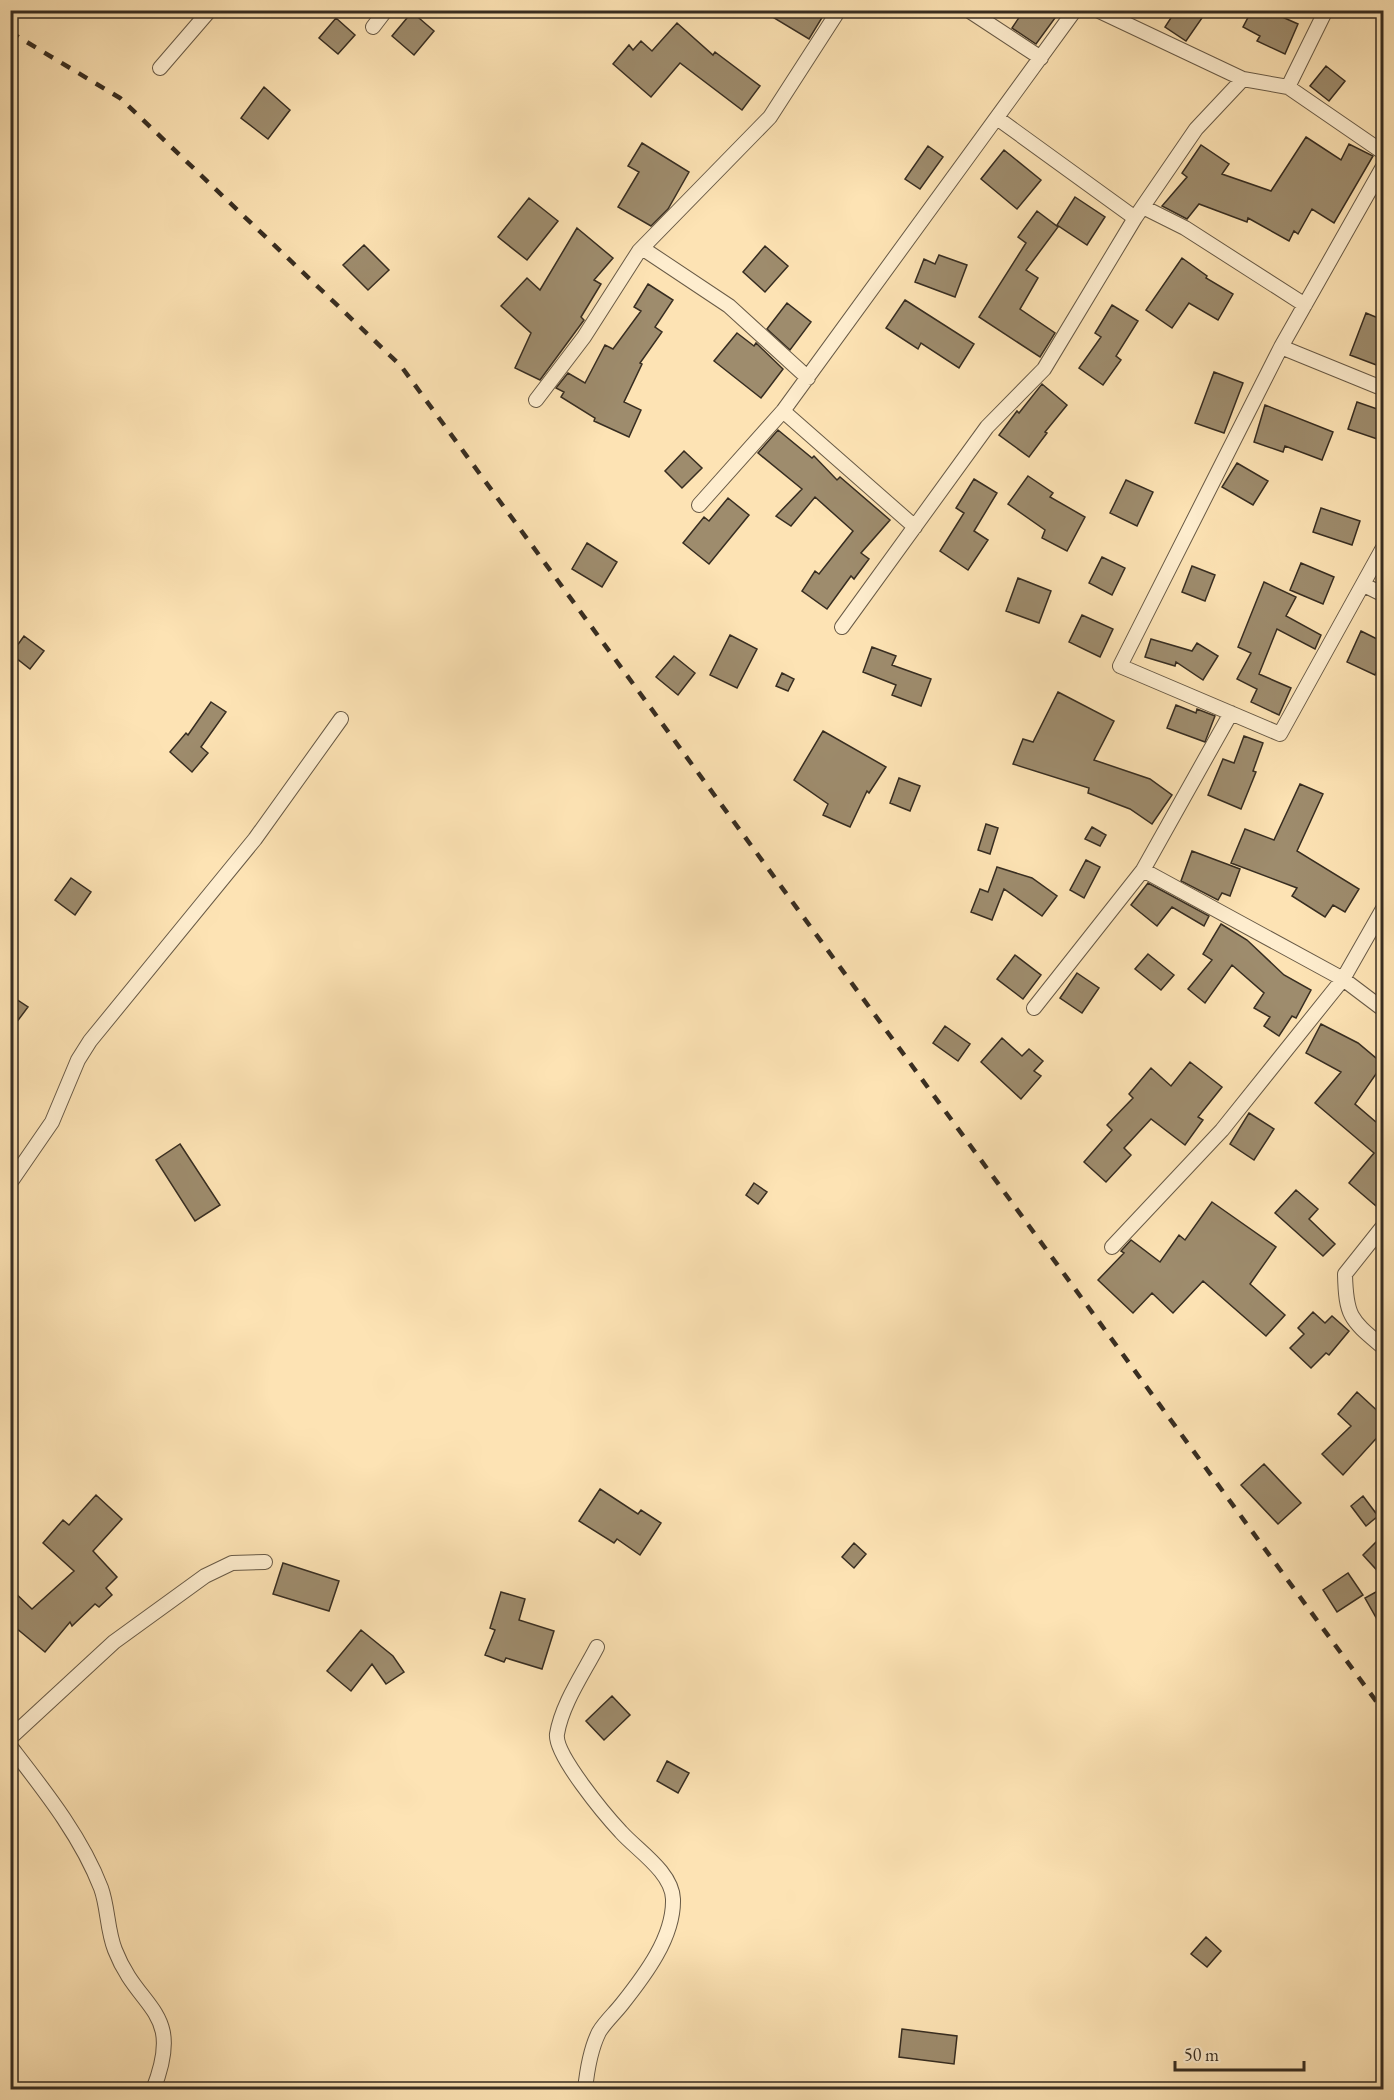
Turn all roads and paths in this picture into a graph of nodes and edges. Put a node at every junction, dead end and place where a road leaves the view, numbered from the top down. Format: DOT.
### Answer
graph roads {
  1 [pos="210,10"];
  2 [pos="386,10"];
  3 [pos="839,10"];
  4 [pos="968,10"];
  5 [pos="1075,10"];
  6 [pos="1097,10"];
  7 [pos="1322,12"];
  8 [pos="373,27"];
  9 [pos="1041,58"];
  10 [pos="160,68"];
  11 [pos="1243,79"];
  12 [pos="1288,87"];
  13 [pos="997,118"];
  14 [pos="1383,153"];
  15 [pos="1383,165"];
  16 [pos="1139,212"];
  17 [pos="642,248"];
  18 [pos="1305,305"];
  19 [pos="1281,347"];
  20 [pos="808,378"];
  21 [pos="1383,389"];
  22 [pos="536,399"];
  23 [pos="783,411"];
  24 [pos="699,505"];
  25 [pos="915,527"];
  26 [pos="1383,546"];
  27 [pos="1364,585"];
  28 [pos="1383,595"];
  29 [pos="842,627"];
  30 [pos="1232,713"];
  31 [pos="341,719"];
  32 [pos="1143,870"];
  33 [pos="1383,907"];
  34 [pos="1343,979"];
  35 [pos="1034,1008"];
  36 [pos="1383,1010"];
  37 [pos="10,1182"];
  38 [pos="1383,1225"];
  39 [pos="1112,1247"];
  40 [pos="1383,1348"];
  41 [pos="265,1562"];
  42 [pos="597,1647"];
  43 [pos="10,1738"];
  44 [pos="10,1746"];
  45 [pos="153,2090"];
  46 [pos="585,2090"];
  1 -- 10 [label="street"];
  2 -- 8 [label="street"];
  3 -- 17 [label="street"];
  4 -- 9 [label="street"];
  5 -- 9 [label="street"];
  6 -- 11 [label="street"];
  7 -- 12 [label="street"];
  9 -- 13 [label="street"];
  11 -- 12 [label="street"];
  11 -- 16 [label="street"];
  12 -- 14 [label="street"];
  13 -- 16 [label="street"];
  13 -- 20 [label="street"];
  15 -- 18 [label="street"];
  16 -- 18 [label="street"];
  16 -- 25 [label="street"];
  17 -- 20 [label="street"];
  17 -- 22 [label="street"];
  18 -- 19 [label="street"];
  19 -- 21 [label="street"];
  19 -- 30 [label="street"];
  20 -- 23 [label="street"];
  23 -- 24 [label="street"];
  23 -- 25 [label="street"];
  25 -- 29 [label="street"];
  26 -- 27 [label="street"];
  27 -- 28 [label="street"];
  27 -- 30 [label="street"];
  30 -- 32 [label="street"];
  31 -- 37 [label="street"];
  32 -- 34 [label="street"];
  32 -- 35 [label="street"];
  33 -- 34 [label="street"];
  34 -- 36 [label="street"];
  34 -- 39 [label="street"];
  38 -- 40 [label="street"];
  41 -- 43 [label="street"];
  42 -- 46 [label="street"];
  44 -- 45 [label="street"];
}
